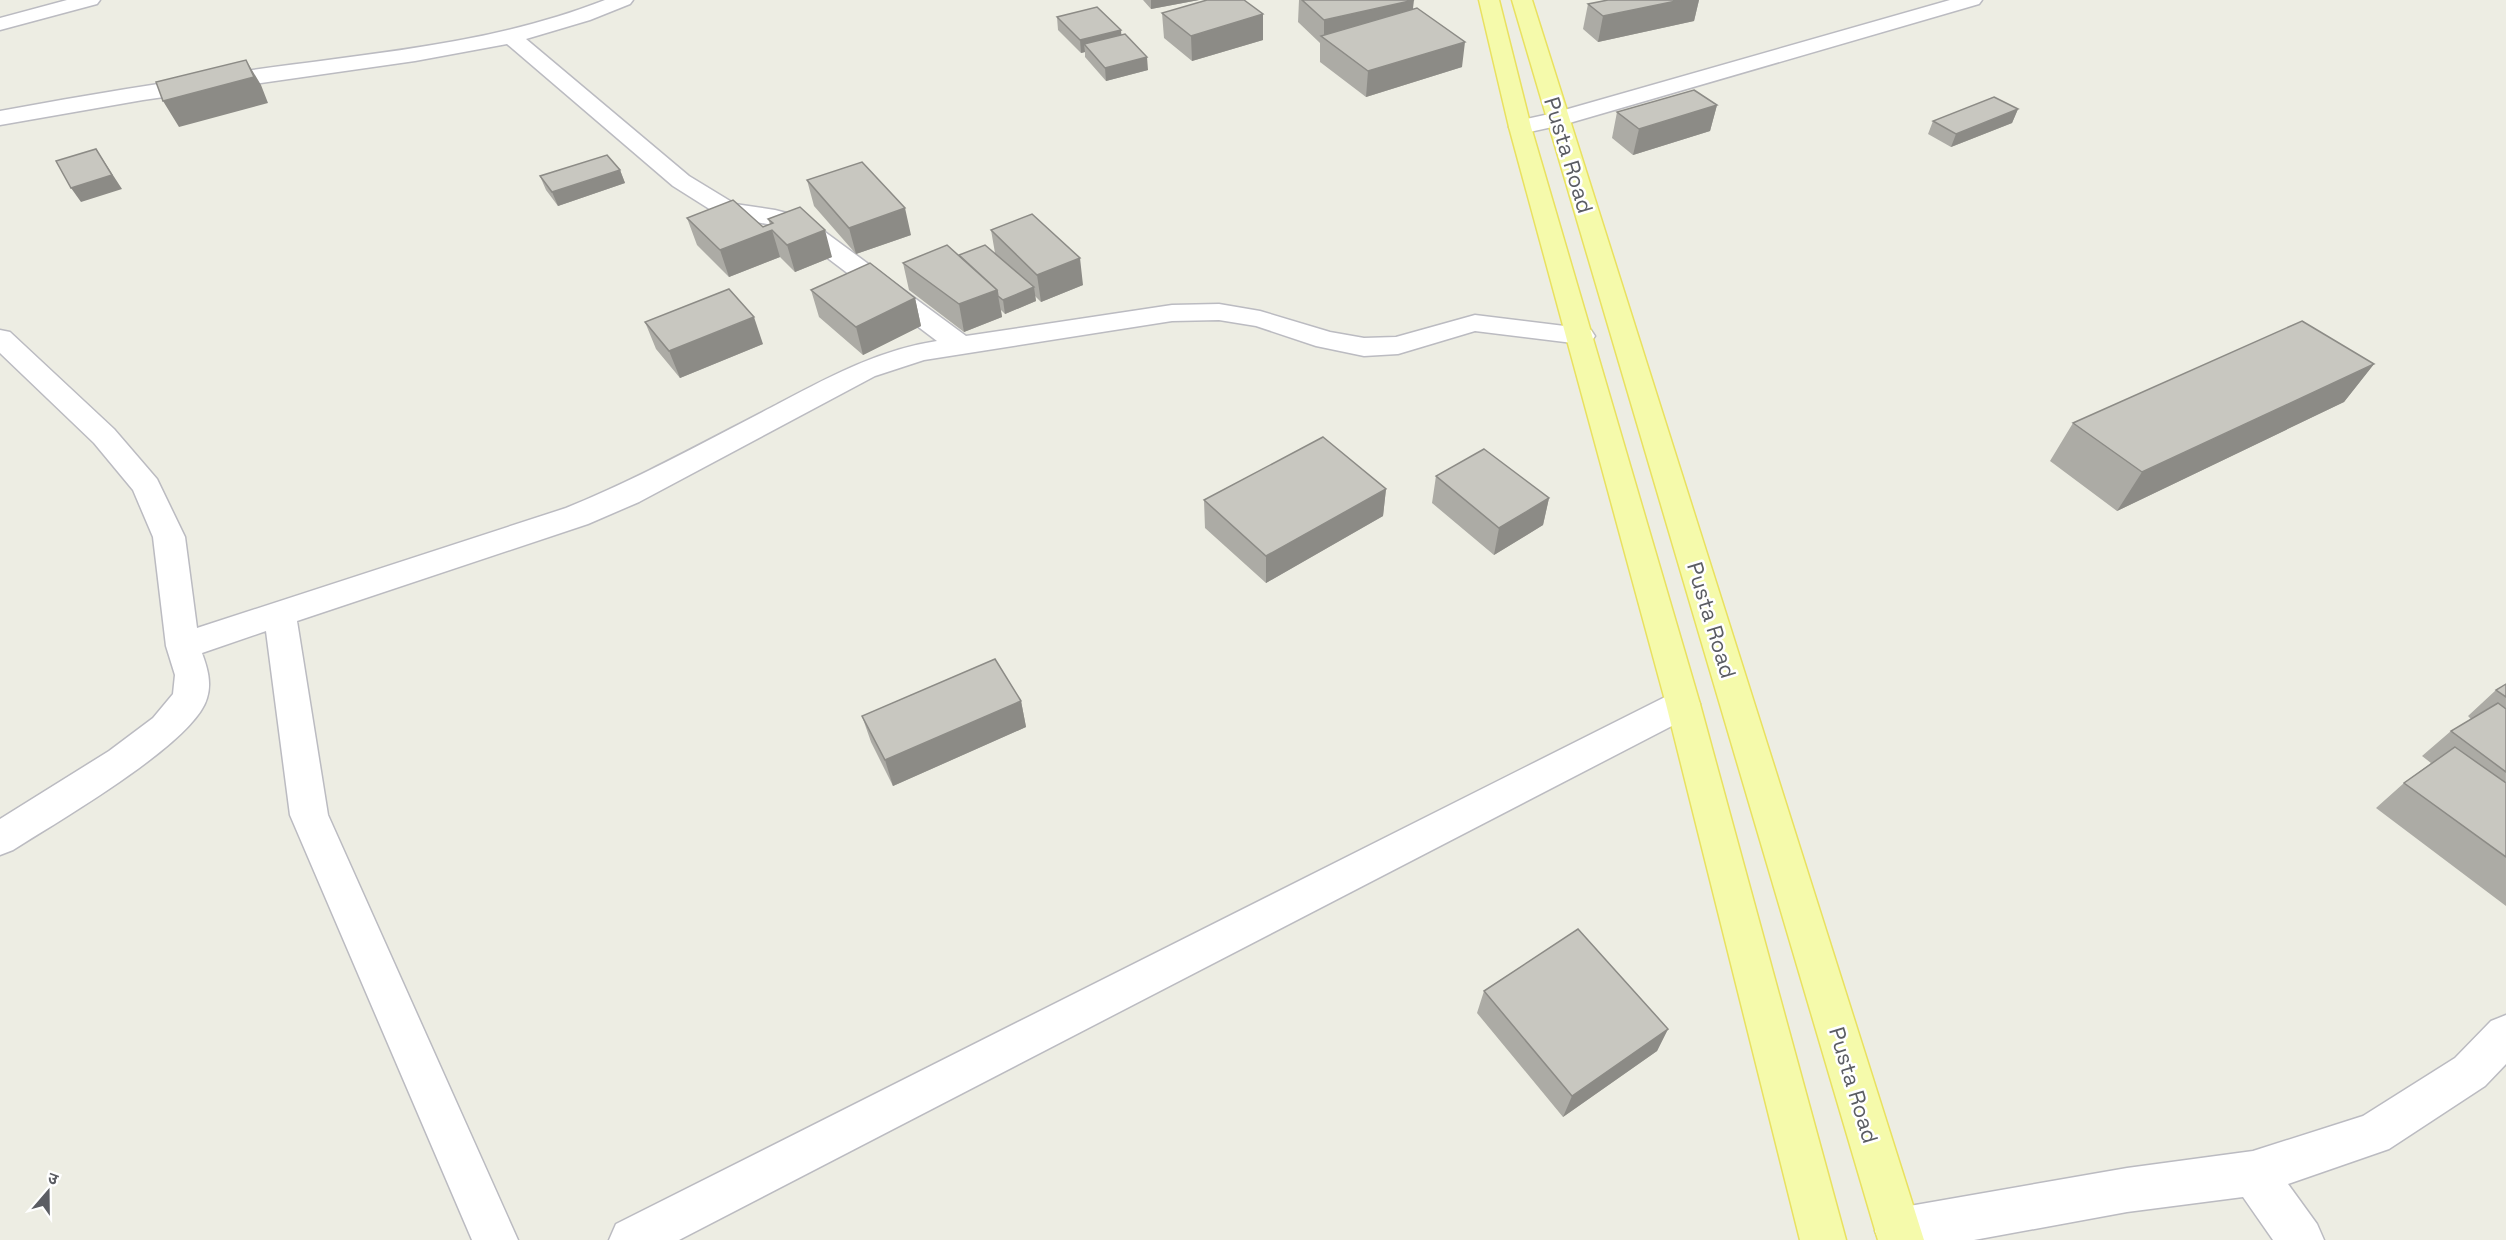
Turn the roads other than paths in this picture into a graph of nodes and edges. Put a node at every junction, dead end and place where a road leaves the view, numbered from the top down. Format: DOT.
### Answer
graph roads {
  1 [pos="90,0"];
  2 [pos="623,0"];
  3 [pos="1489,0"];
  4 [pos="1522,0"];
  5 [pos="1972,0"];
  6 [pos="0,24"];
  7 [pos="512,38"];
  8 [pos="0,118"];
  9 [pos="1558,119"];
  10 [pos="1520,128"];
  11 [pos="1581,336"];
  12 [pos="0,338"];
  13 [pos="960,345"];
  14 [pos="280,614"];
  15 [pos="183,646"];
  16 [pos="1683,704"];
  17 [pos="0,841"];
  18 [pos="2506,1035"];
  19 [pos="2253,1173"];
  20 [pos="1900,1235"];
  21 [pos="495,1240"];
  22 [pos="632,1240"];
  23 [pos="1823,1240"];
  24 [pos="2301,1240"];
  1 -- 6 [label="street"];
  2 -- 7 [label="street"];
  3 -- 10 [label="main road, Pusta Road"];
  4 -- 9 [label="main road, Pusta Road"];
  5 -- 9 [label="street"];
  7 -- 8 [label="street"];
  7 -- 13 [label="street"];
  9 -- 10 [label="street"];
  9 -- 20 [label="main road, Pusta Road"];
  10 -- 11 [label="main road, Pusta Road"];
  11 -- 13 [label="street"];
  11 -- 16 [label="main road, Pusta Road"];
  12 -- 15 [label="street"];
  13 -- 14 [label="street"];
  14 -- 15 [label="street"];
  14 -- 21 [label="street"];
  15 -- 17 [label="street"];
  16 -- 22 [label="street"];
  16 -- 23 [label="main road, Pusta Road"];
  18 -- 19 [label="street"];
  19 -- 20 [label="street"];
  19 -- 24 [label="street"];
}
